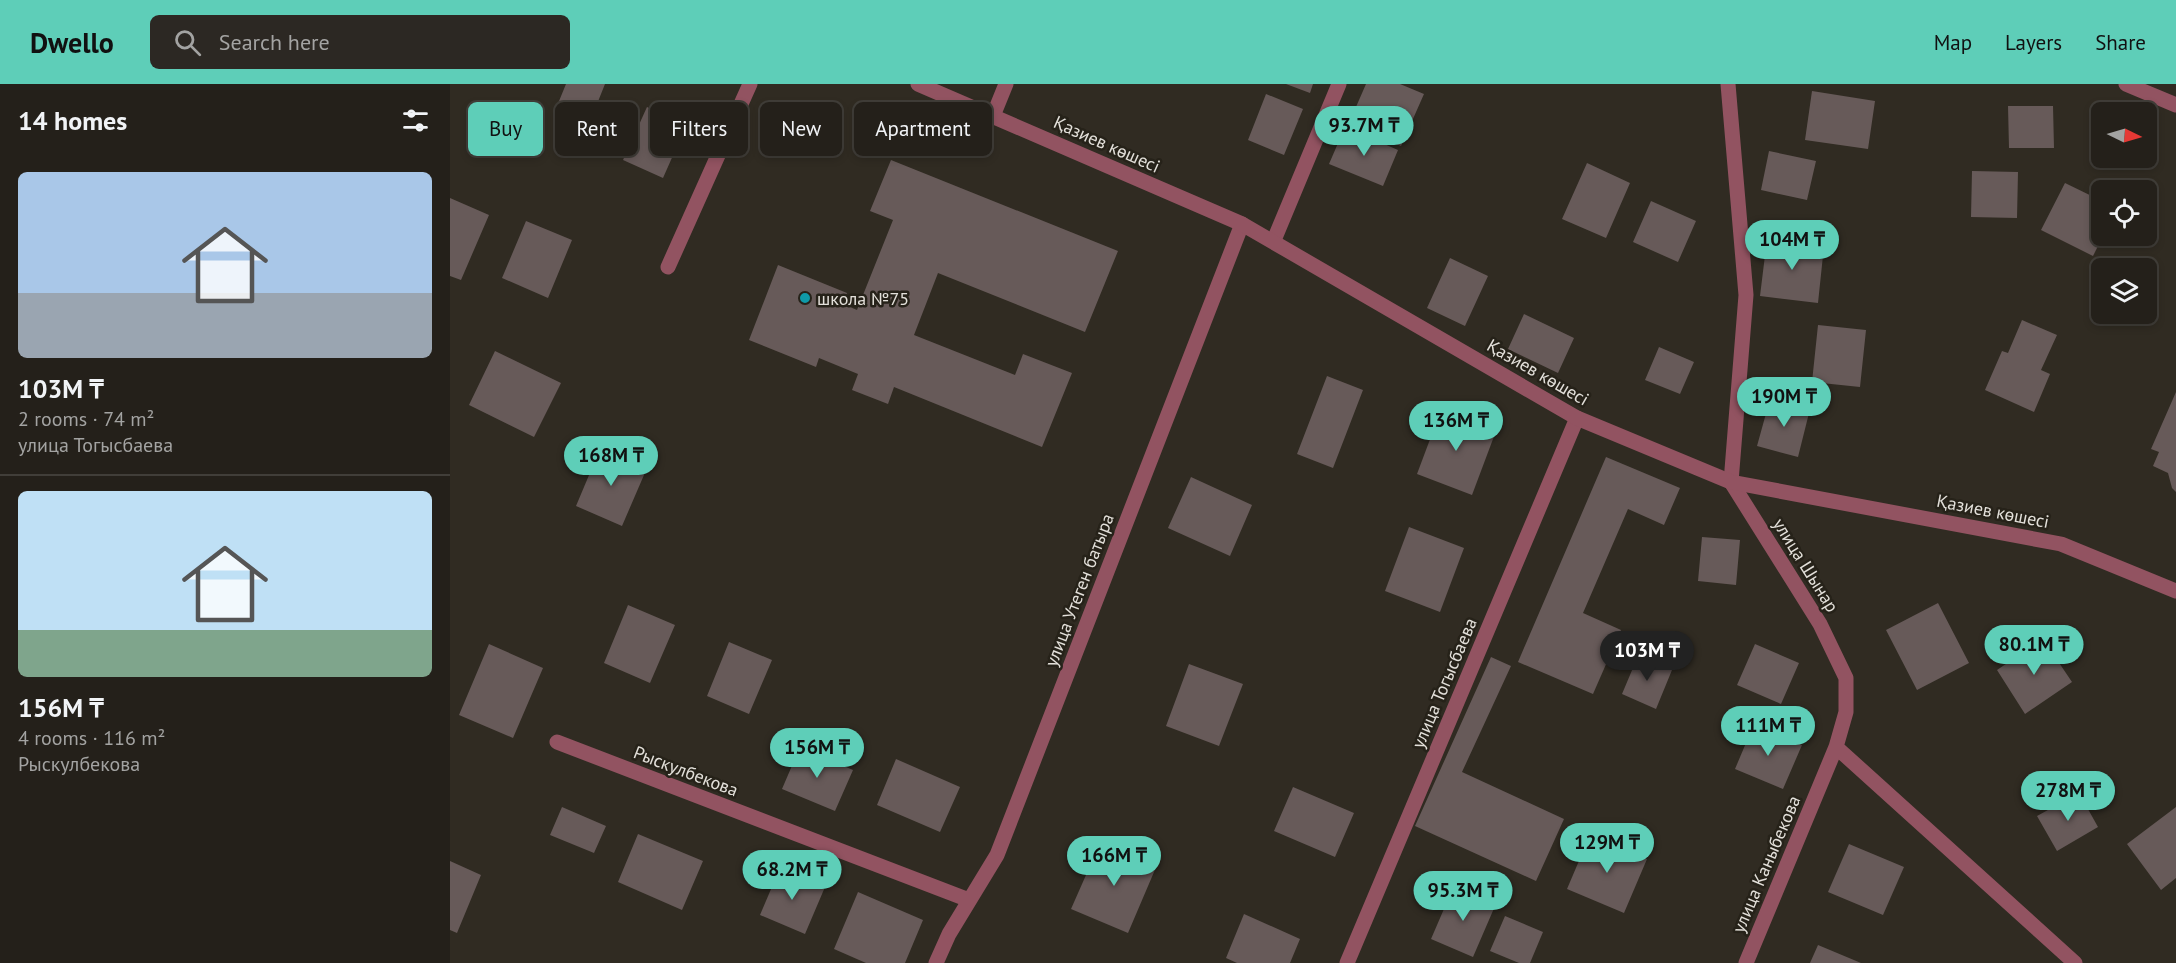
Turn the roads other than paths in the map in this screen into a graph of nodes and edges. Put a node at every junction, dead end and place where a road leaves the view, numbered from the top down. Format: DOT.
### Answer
graph roads {
  1 [pos="750,84"];
  2 [pos="918,84"];
  3 [pos="1006,84"];
  4 [pos="1339,84"];
  5 [pos="1728,84"];
  6 [pos="2126,84"];
  7 [pos="2176,105"];
  8 [pos="993,116"];
  9 [pos="1242,224"];
  10 [pos="1274,240"];
  11 [pos="668,267"];
  12 [pos="1577,418"];
  13 [pos="1731,482"];
  14 [pos="2176,591"];
  15 [pos="557,742"];
  16 [pos="1836,747"];
  17 [pos="969,900"];
  18 [pos="936,963"];
  19 [pos="1347,963"];
  20 [pos="1746,963"];
  21 [pos="2075,963"];
  1 -- 11 [label="street"];
  2 -- 8 [label="street, Қазиев көшесі"];
  3 -- 8 [label="street"];
  4 -- 10 [label="street"];
  5 -- 13 [label="street"];
  6 -- 7 [label="street"];
  8 -- 9 [label="street, Қазиев көшесі"];
  9 -- 10 [label="street, Қазиев көшесі"];
  9 -- 17 [label="street, улица Утеген батыра"];
  10 -- 12 [label="street, Қазиев көшесі"];
  12 -- 13 [label="street, Қазиев көшесі"];
  12 -- 19 [label="street, улица Тогысбаева"];
  13 -- 14 [label="street, Қазиев көшесі"];
  13 -- 16 [label="street, улица Шынар"];
  15 -- 17 [label="street, Рыскулбекова"];
  16 -- 20 [label="street, улица Каныбекова"];
  16 -- 21 [label="street"];
  17 -- 18 [label="street, улица Утеген батыра"];
}
